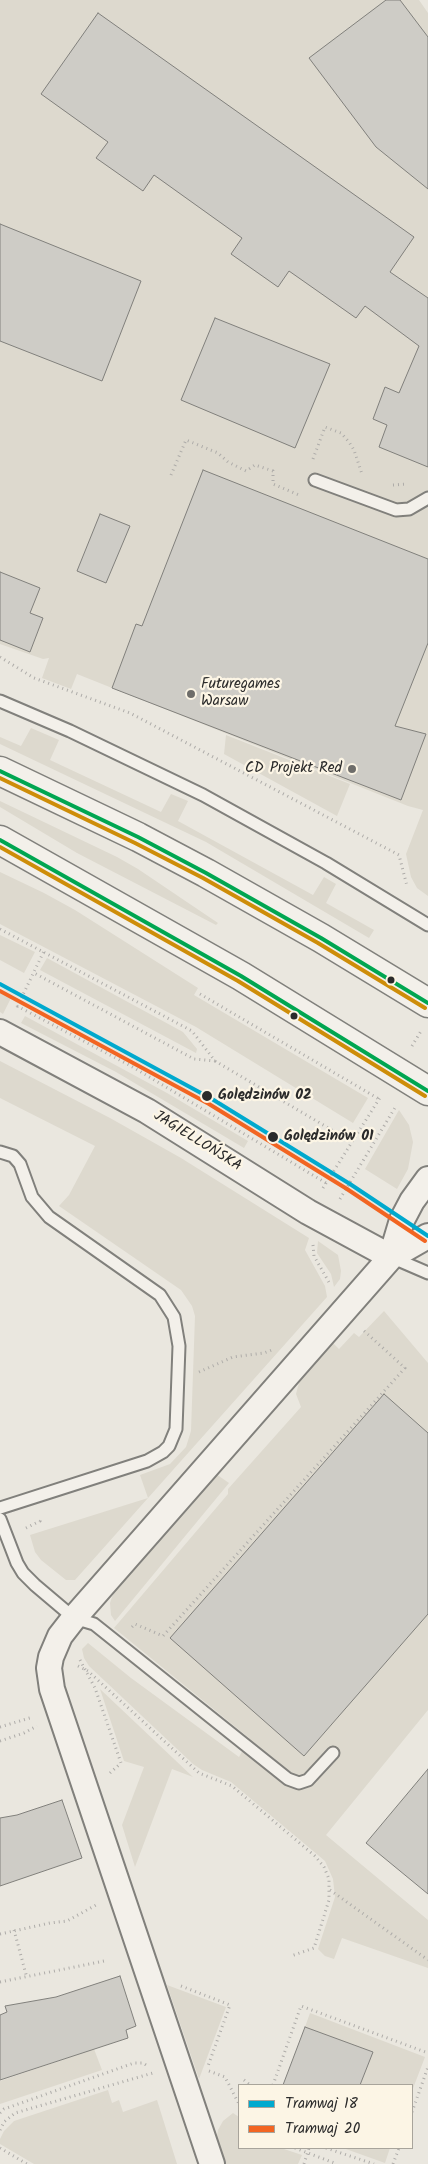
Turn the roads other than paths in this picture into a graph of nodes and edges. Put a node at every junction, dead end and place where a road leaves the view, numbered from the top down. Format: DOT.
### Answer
graph roads {
  1 [pos="315,480"];
  2 [pos="428,498"];
  3 [pos="0,701"];
  4 [pos="0,771"];
  5 [pos="0,840"];
  6 [pos="428,925"];
  7 [pos="425,1016"];
  8 [pos="2,1033"];
  9 [pos="412,1081"];
  10 [pos="0,1152"];
  11 [pos="428,1179"];
  12 [pos="428,1236"];
  13 [pos="391,1257"];
  14 [pos="428,1272"];
  15 [pos="0,1508"];
  16 [pos="0,1519"];
  17 [pos="84,1621"];
  18 [pos="333,1752"];
  19 [pos="212,2164"];
  1 -- 2 [label="lane"];
  3 -- 6 [label="lane"];
  4 -- 7 [label="main road"];
  5 -- 9 [label="main road"];
  8 -- 13 [label="street, JAGIELLOŃSKA"];
  10 -- 15 [label="lane"];
  11 -- 13 [label="street"];
  12 -- 13 [label="street"];
  13 -- 14 [label="lane"];
  13 -- 17 [label="street"];
  16 -- 17 [label="lane"];
  17 -- 18 [label="lane"];
  17 -- 19 [label="street"];
}
